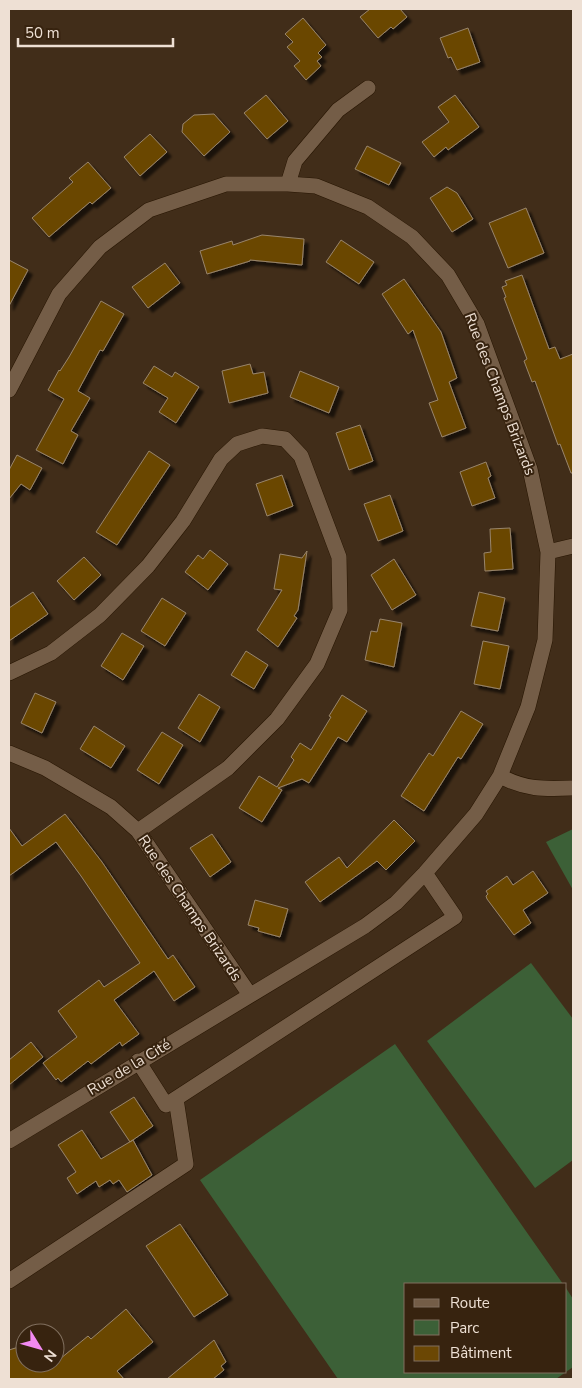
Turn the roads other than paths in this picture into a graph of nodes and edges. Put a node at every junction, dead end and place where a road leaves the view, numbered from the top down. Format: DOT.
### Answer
graph roads {
  1 [pos="368,88"];
  2 [pos="288,184"];
  3 [pos="9,390"];
  4 [pos="573,546"];
  5 [pos="548,552"];
  6 [pos="9,673"];
  7 [pos="9,754"];
  8 [pos="500,776"];
  9 [pos="573,788"];
  10 [pos="138,831"];
  11 [pos="425,873"];
  12 [pos="250,995"];
  13 [pos="138,1062"];
  14 [pos="176,1099"];
  15 [pos="9,1140"];
  16 [pos="9,1281"];
  1 -- 2 [label="street"];
  2 -- 3 [label="street, Rue des Champs Brizards"];
  2 -- 5 [label="street, Rue des Champs Brizards"];
  4 -- 5 [label="street"];
  5 -- 8 [label="street, Rue des Champs Brizards"];
  6 -- 10 [label="street"];
  7 -- 10 [label="street, Rue des Champs Brizards"];
  8 -- 9 [label="street"];
  8 -- 11 [label="street, Rue des Champs Brizards"];
  10 -- 12 [label="street, Rue des Champs Brizards"];
  11 -- 12 [label="street, Rue des Champs Brizards"];
  11 -- 14 [label="street"];
  12 -- 13 [label="street, Rue de la Cité"];
  13 -- 14 [label="street"];
  13 -- 15 [label="street, Rue de la Cité"];
  14 -- 16 [label="street"];
}
